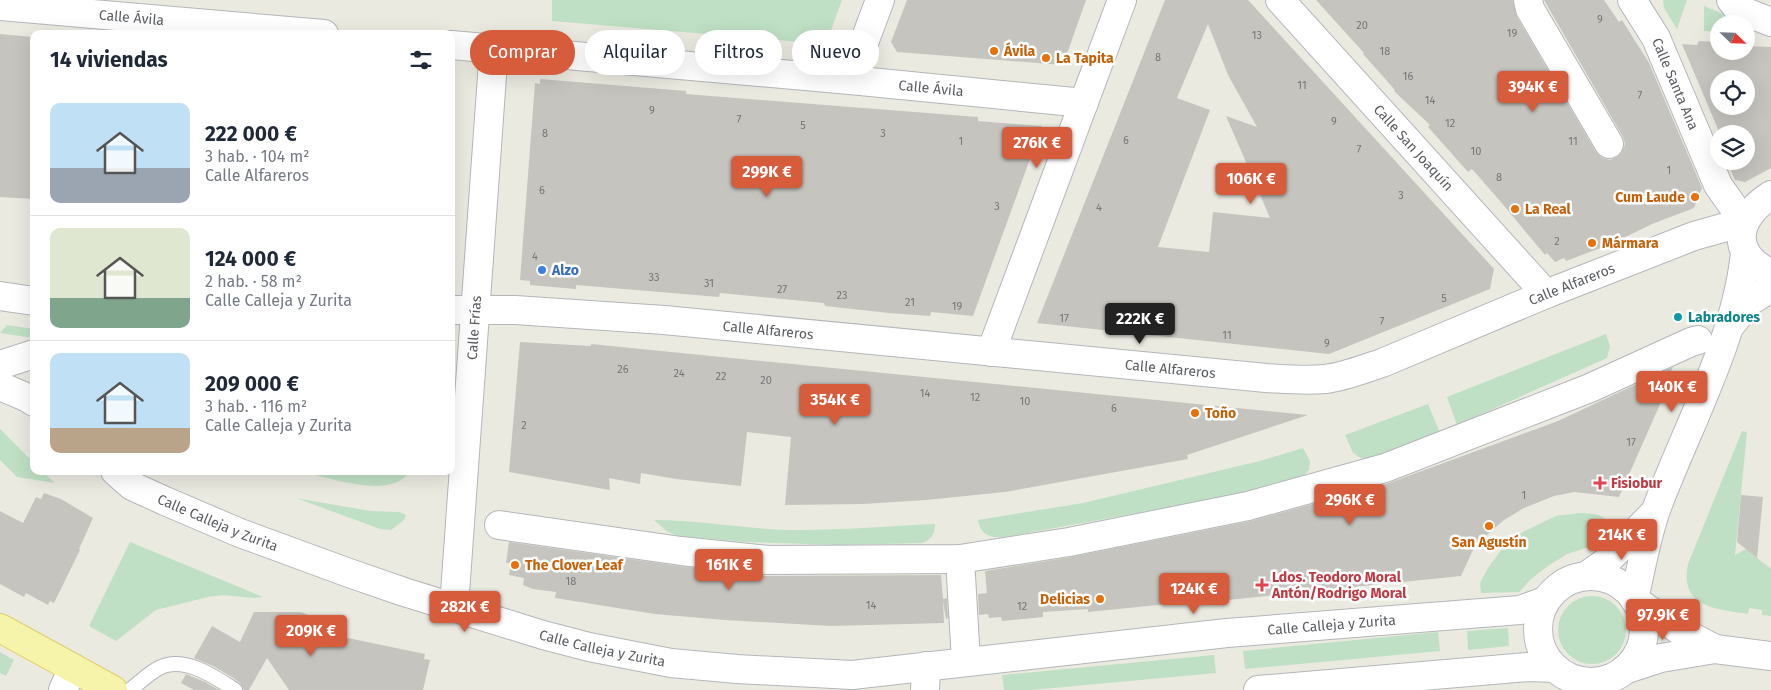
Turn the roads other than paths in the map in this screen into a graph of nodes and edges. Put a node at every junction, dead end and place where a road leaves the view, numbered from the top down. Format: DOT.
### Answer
graph roads {
  1 [pos="880,0"];
  2 [pos="1122,0"];
  3 [pos="1280,0"];
  4 [pos="1528,0"];
  5 [pos="1632,0"];
  6 [pos="1730,0"];
  7 [pos="0,6"];
  8 [pos="1771,22"];
  9 [pos="278,30"];
  10 [pos="455,45"];
  11 [pos="470,46"];
  12 [pos="575,55"];
  13 [pos="491,75"];
  14 [pos="850,80"];
  15 [pos="1084,103"];
  16 [pos="1609,144"];
  17 [pos="1771,195"];
  18 [pos="1744,222"];
  19 [pos="1745,252"];
  20 [pos="1771,273"];
  21 [pos="1771,288"];
  22 [pos="1546,294"];
  23 [pos="0,296"];
  24 [pos="30,300"];
  25 [pos="463,310"];
  26 [pos="1728,329"];
  27 [pos="1698,340"];
  28 [pos="992,352"];
  29 [pos="30,355"];
  30 [pos="0,365"];
  31 [pos="0,386"];
  32 [pos="30,399"];
  33 [pos="120,475"];
  34 [pos="1655,512"];
  35 [pos="499,525"];
  36 [pos="961,565"];
  37 [pos="1586,576"];
  38 [pos="1635,600"];
  39 [pos="1546,601"];
  40 [pos="454,608"];
  41 [pos="0,628"];
  42 [pos="1715,649"];
  43 [pos="1771,656"];
  44 [pos="966,661"];
  45 [pos="1475,672"];
  46 [pos="852,675"];
  47 [pos="1558,677"];
  48 [pos="926,678"];
  49 [pos="1617,678"];
  50 [pos="68,679"];
  51 [pos="1288,689"];
  52 [pos="113,690"];
  53 [pos="130,690"];
  54 [pos="236,690"];
  55 [pos="879,690"];
  56 [pos="1258,690"];
  57 [pos="1501,690"];
  1 -- 14 [label="street"];
  2 -- 15 [label="street"];
  3 -- 22 [label="street, Calle San Joaquín"];
  4 -- 16 [label="street"];
  5 -- 18 [label="street, Calle Santa Ana"];
  6 -- 8 [label="street"];
  7 -- 9 [label="street, Calle Ávila"];
  10 -- 11 [label="street, Calle Ávila"];
  12 -- 14 [label="street, Calle Ávila"];
  13 -- 25 [label="street, Calle Frías"];
  14 -- 15 [label="street, Calle Ávila"];
  15 -- 28 [label="street"];
  17 -- 18 [label="street"];
  18 -- 19 [label="street"];
  18 -- 22 [label="street, Calle Alfareros"];
  19 -- 20 [label="street"];
  19 -- 26 [label="street"];
  21 -- 26 [label="street"];
  22 -- 28 [label="street, Calle Alfareros"];
  23 -- 24 [label="street"];
  25 -- 28 [label="street, Calle Alfareros"];
  25 -- 40 [label="street, Calle Frías"];
  26 -- 34 [label="street"];
  27 -- 36 [label="street"];
  29 -- 30 [label="street"];
  31 -- 32 [label="street"];
  33 -- 40 [label="street, Calle Calleja y Zurita"];
  34 -- 37 [label="street"];
  34 -- 38 [label="street"];
  35 -- 36 [label="street"];
  36 -- 44 [label="street"];
  37 -- 38 [label="street"];
  37 -- 39 [label="street"];
  38 -- 42 [label="street"];
  38 -- 49 [label="street"];
  39 -- 44 [label="street, Calle Calleja y Zurita"];
  39 -- 47 [label="street"];
  40 -- 46 [label="street, Calle Calleja y Zurita"];
  41 -- 50 [label="main road"];
  42 -- 43 [label="street"];
  42 -- 49 [label="street"];
  44 -- 48 [label="street, Calle Calleja y Zurita"];
  45 -- 47 [label="street"];
  45 -- 51 [label="street"];
  45 -- 57 [label="street"];
  46 -- 48 [label="street, Calle Calleja y Zurita"];
  46 -- 55 [label="street, Calle Calleja y Zurita"];
  47 -- 49 [label="street"];
  50 -- 52 [label="main road"];
  51 -- 56 [label="street"];
  53 -- 54 [label="lane"];
}
